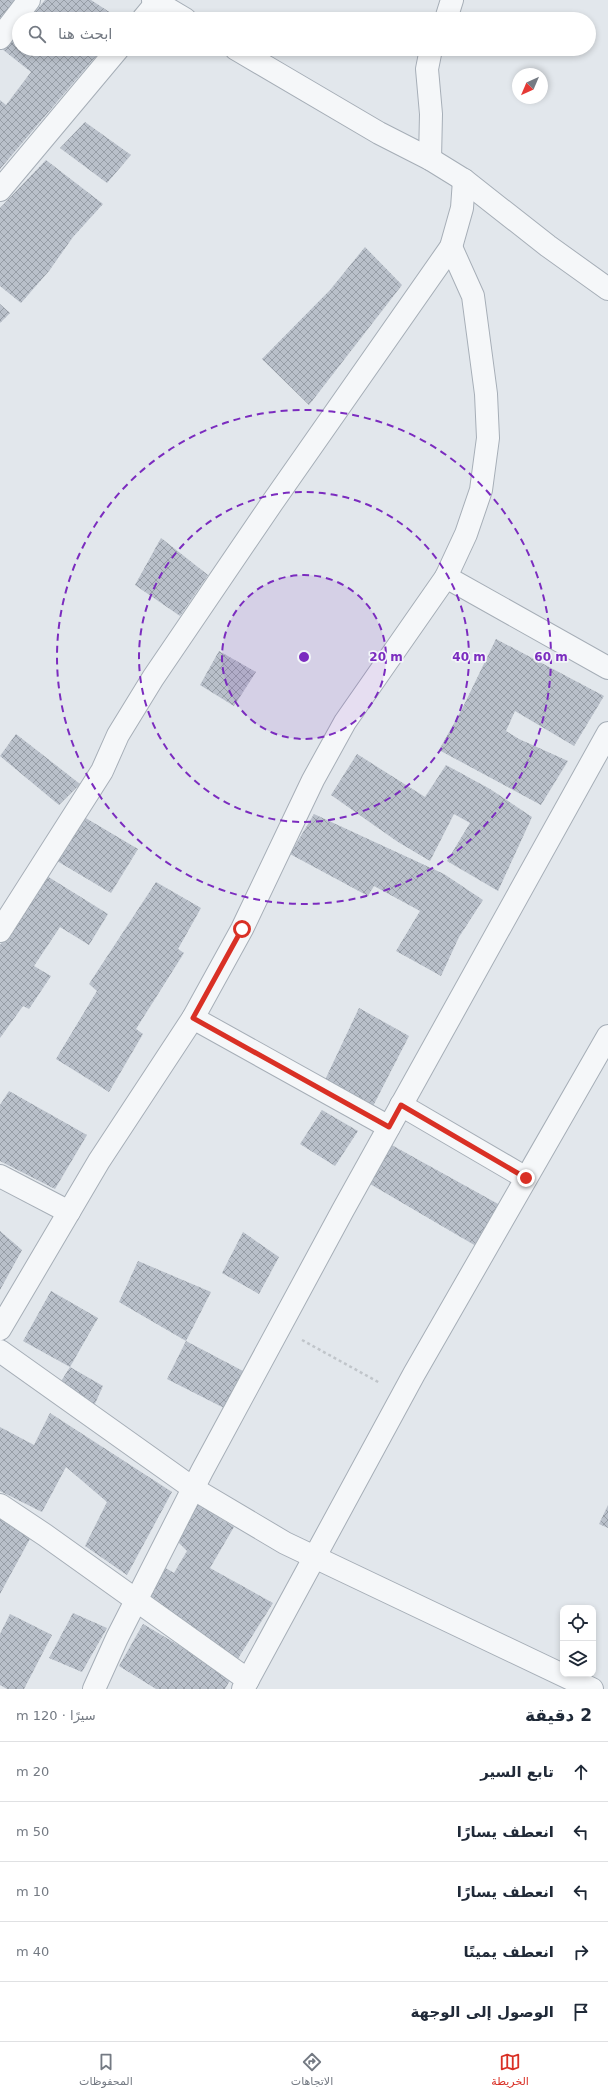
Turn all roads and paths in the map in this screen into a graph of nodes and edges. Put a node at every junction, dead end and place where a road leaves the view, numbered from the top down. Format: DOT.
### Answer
graph roads {
  1 [pos="29,0"];
  2 [pos="452,0"];
  3 [pos="155,1"];
  4 [pos="20,12"];
  5 [pos="148,12"];
  6 [pos="173,12"];
  7 [pos="448,12"];
  8 [pos="12,22"];
  9 [pos="0,38"];
  10 [pos="112,56"];
  11 [pos="248,56"];
  12 [pos="430,56"];
  13 [pos="430,159"];
  14 [pos="464,180"];
  15 [pos="0,190"];
  16 [pos="451,247"];
  17 [pos="608,289"];
  18 [pos="446,577"];
  19 [pos="608,668"];
  20 [pos="608,733"];
  21 [pos="0,930"];
  22 [pos="193,1018"];
  23 [pos="608,1036"];
  24 [pos="401,1105"];
  25 [pos="389,1127"];
  26 [pos="0,1176"];
  27 [pos="526,1178"];
  28 [pos="69,1212"];
  29 [pos="281,1328"];
  30 [pos="0,1329"];
  31 [pos="0,1351"];
  32 [pos="402,1396"];
  33 [pos="194,1489"];
  34 [pos="0,1505"];
  35 [pos="315,1558"];
  36 [pos="136,1602"];
  37 [pos="246,1684"];
  38 [pos="94,1689"];
  39 [pos="592,1689"];
  1 -- 4 [label="street"];
  2 -- 7 [label="street"];
  3 -- 5 [label="street"];
  3 -- 6 [label="street"];
  8 -- 9 [label="street"];
  10 -- 15 [label="street"];
  11 -- 13 [label="street"];
  12 -- 13 [label="street"];
  13 -- 14 [label="street"];
  14 -- 16 [label="street"];
  14 -- 17 [label="street"];
  16 -- 18 [label="street"];
  16 -- 21 [label="street"];
  18 -- 19 [label="street"];
  18 -- 22 [label="street"];
  20 -- 24 [label="street"];
  22 -- 25 [label="street"];
  22 -- 28 [label="street"];
  23 -- 27 [label="street"];
  24 -- 25 [label="street"];
  24 -- 27 [label="street"];
  25 -- 29 [label="street"];
  26 -- 28 [label="street"];
  27 -- 32 [label="street"];
  28 -- 30 [label="street"];
  29 -- 32 [label="path"];
  29 -- 33 [label="street"];
  31 -- 33 [label="street"];
  32 -- 35 [label="street"];
  33 -- 35 [label="street"];
  33 -- 36 [label="street"];
  34 -- 36 [label="street"];
  35 -- 37 [label="street"];
  35 -- 39 [label="street"];
  36 -- 37 [label="street"];
  36 -- 38 [label="street"];
}
